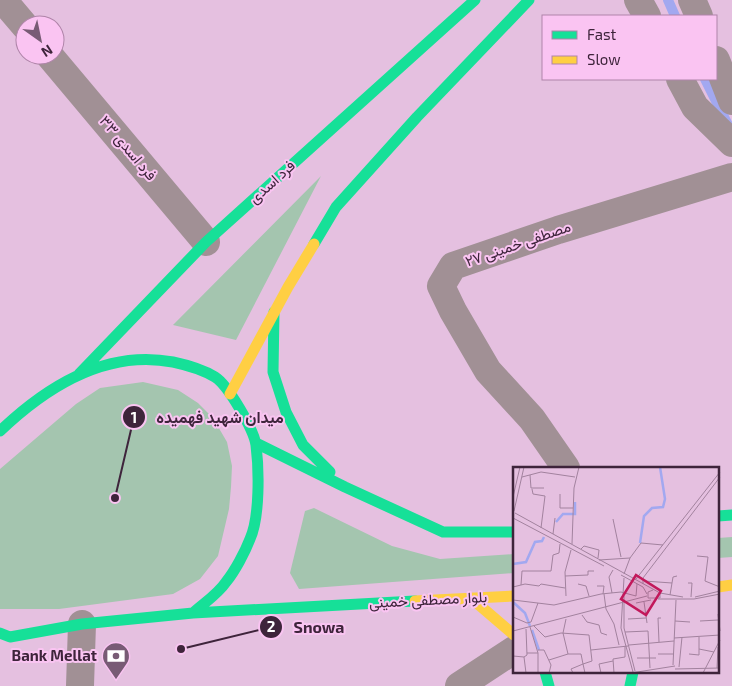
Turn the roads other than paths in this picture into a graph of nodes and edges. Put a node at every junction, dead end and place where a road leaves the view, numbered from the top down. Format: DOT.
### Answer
graph roads {
  1 [pos="3,0"];
  2 [pos="475,0"];
  3 [pos="529,0"];
  4 [pos="638,0"];
  5 [pos="692,0"];
  6 [pos="16,15"];
  7 [pos="646,15"];
  8 [pos="699,15"];
  9 [pos="717,63"];
  10 [pos="57,65"];
  11 [pos="681,80"];
  12 [pos="732,101"];
  13 [pos="732,143"];
  14 [pos="732,176"];
  15 [pos="206,242"];
  16 [pos="274,312"];
  17 [pos="79,374"];
  18 [pos="230,394"];
  19 [pos="0,431"];
  20 [pos="256,443"];
  21 [pos="565,467"];
  22 [pos="345,487"];
  23 [pos="513,532"];
  24 [pos="513,596"];
  25 [pos="472,598"];
  26 [pos="193,613"];
  27 [pos="82,624"];
  28 [pos="513,634"];
  29 [pos="3,636"];
  30 [pos="513,651"];
  31 [pos="80,686"];
  32 [pos="459,686"];
  1 -- 6 [label="street"];
  2 -- 15 [label="main road, فرد اسدی"];
  3 -- 16 [label="main road"];
  4 -- 7 [label="street"];
  5 -- 8 [label="street"];
  9 -- 12 [label="street"];
  10 -- 15 [label="street, فرد اسدی ۳۳"];
  11 -- 13 [label="street"];
  14 -- 21 [label="street, مصطفی خمینی ۲۷"];
  15 -- 17 [label="main road, فرد اسدی"];
  16 -- 18 [label="main road"];
  16 -- 22 [label="main road"];
  17 -- 18 [label="main road"];
  17 -- 19 [label="main road"];
  18 -- 20 [label="main road"];
  20 -- 22 [label="main road"];
  20 -- 26 [label="main road"];
  22 -- 23 [label="main road"];
  24 -- 25 [label="main road, بلوار مصطفی خمینی"];
  25 -- 26 [label="main road, بلوار مصطفی خمینی"];
  25 -- 28 [label="main road"];
  26 -- 27 [label="main road, بلوار مصطفی خمینی"];
  27 -- 29 [label="main road, بلوار مصطفی خمینی"];
  27 -- 31 [label="street"];
  30 -- 32 [label="street"];
}
